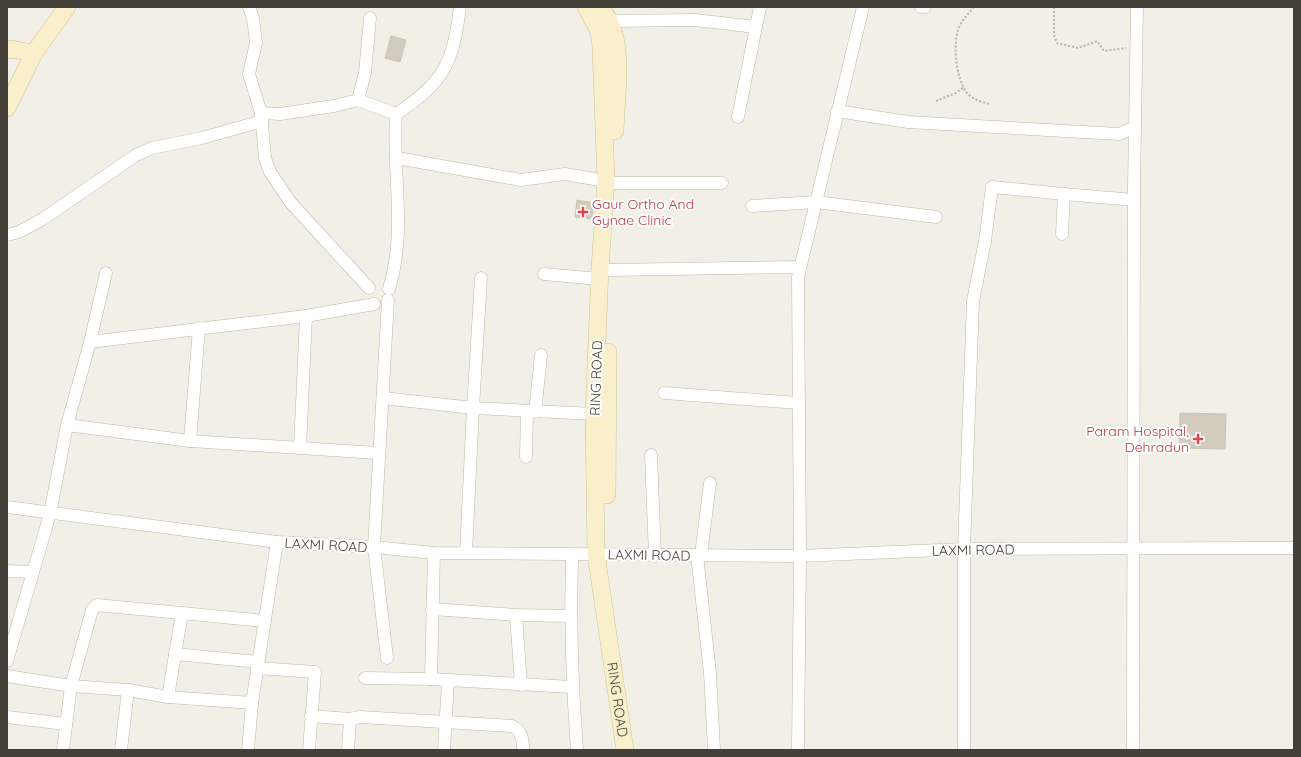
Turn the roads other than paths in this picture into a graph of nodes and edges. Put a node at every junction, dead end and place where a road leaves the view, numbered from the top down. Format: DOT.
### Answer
graph roads {
  1 [pos="67,7"];
  2 [pos="249,7"];
  3 [pos="460,7"];
  4 [pos="586,7"];
  5 [pos="760,7"];
  6 [pos="863,7"];
  7 [pos="921,7"];
  8 [pos="925,7"];
  9 [pos="1137,7"];
  10 [pos="606,14"];
  11 [pos="370,18"];
  12 [pos="756,27"];
  13 [pos="7,50"];
  14 [pos="34,53"];
  15 [pos="358,100"];
  16 [pos="7,108"];
  17 [pos="837,111"];
  18 [pos="396,114"];
  19 [pos="262,117"];
  20 [pos="738,117"];
  21 [pos="1135,127"];
  22 [pos="396,158"];
  23 [pos="610,182"];
  24 [pos="722,183"];
  25 [pos="1064,194"];
  26 [pos="1134,200"];
  27 [pos="816,202"];
  28 [pos="752,206"];
  29 [pos="936,217"];
  30 [pos="1062,234"];
  31 [pos="7,235"];
  32 [pos="800,267"];
  33 [pos="106,273"];
  34 [pos="544,274"];
  35 [pos="605,274"];
  36 [pos="481,278"];
  37 [pos="369,288"];
  38 [pos="388,294"];
  39 [pos="374,304"];
  40 [pos="306,316"];
  41 [pos="199,328"];
  42 [pos="90,342"];
  43 [pos="541,355"];
  44 [pos="664,393"];
  45 [pos="383,398"];
  46 [pos="798,403"];
  47 [pos="473,408"];
  48 [pos="531,412"];
  49 [pos="594,414"];
  50 [pos="67,424"];
  51 [pos="190,441"];
  52 [pos="300,448"];
  53 [pos="378,453"];
  54 [pos="651,455"];
  55 [pos="526,457"];
  56 [pos="710,483"];
  57 [pos="7,507"];
  58 [pos="50,514"];
  59 [pos="277,542"];
  60 [pos="374,547"];
  61 [pos="1132,547"];
  62 [pos="1294,548"];
  63 [pos="964,549"];
  64 [pos="434,553"];
  65 [pos="466,553"];
  66 [pos="601,554"];
  67 [pos="572,555"];
  68 [pos="699,555"];
  69 [pos="655,556"];
  70 [pos="800,556"];
  71 [pos="7,571"];
  72 [pos="33,572"];
  73 [pos="432,609"];
  74 [pos="182,613"];
  75 [pos="516,615"];
  76 [pos="570,616"];
  77 [pos="265,621"];
  78 [pos="175,654"];
  79 [pos="387,658"];
  80 [pos="7,661"];
  81 [pos="258,665"];
  82 [pos="7,676"];
  83 [pos="365,678"];
  84 [pos="431,679"];
  85 [pos="448,680"];
  86 [pos="521,685"];
  87 [pos="71,686"];
  88 [pos="572,687"];
  89 [pos="128,690"];
  90 [pos="168,697"];
  91 [pos="252,703"];
  92 [pos="311,716"];
  93 [pos="7,717"];
  94 [pos="350,719"];
  95 [pos="445,721"];
  96 [pos="66,724"];
  97 [pos="63,750"];
  98 [pos="121,750"];
  99 [pos="248,750"];
  100 [pos="309,750"];
  101 [pos="348,750"];
  102 [pos="444,750"];
  103 [pos="523,750"];
  104 [pos="577,750"];
  105 [pos="625,750"];
  106 [pos="636,750"];
  107 [pos="714,750"];
  108 [pos="798,750"];
  109 [pos="964,750"];
  110 [pos="1133,750"];
  1 -- 14 [label="street"];
  2 -- 19 [label="street"];
  3 -- 18 [label="street"];
  4 -- 23 [label="street, RING ROAD"];
  5 -- 12 [label="street"];
  6 -- 17 [label="street"];
  7 -- 8 [label="street"];
  9 -- 21 [label="street"];
  10 -- 12 [label="street"];
  10 -- 23 [label="street, RING ROAD"];
  11 -- 15 [label="street"];
  12 -- 20 [label="street"];
  13 -- 14 [label="street"];
  14 -- 16 [label="street"];
  15 -- 18 [label="street"];
  15 -- 19 [label="street"];
  17 -- 21 [label="street"];
  17 -- 27 [label="street"];
  18 -- 22 [label="street"];
  19 -- 31 [label="street"];
  19 -- 37 [label="street"];
  21 -- 26 [label="street"];
  22 -- 23 [label="street"];
  22 -- 38 [label="street"];
  23 -- 24 [label="street"];
  23 -- 35 [label="street, RING ROAD"];
  25 -- 26 [label="street"];
  25 -- 30 [label="street"];
  25 -- 63 [label="street"];
  26 -- 61 [label="street"];
  27 -- 28 [label="street"];
  27 -- 29 [label="street"];
  27 -- 32 [label="street"];
  32 -- 35 [label="street"];
  32 -- 46 [label="street"];
  33 -- 42 [label="street"];
  34 -- 35 [label="street"];
  35 -- 49 [label="street, RING ROAD"];
  35 -- 66 [label="street, RING ROAD"];
  36 -- 47 [label="street"];
  37 -- 38 [label="street"];
  37 -- 39 [label="street"];
  38 -- 39 [label="street"];
  38 -- 45 [label="street"];
  39 -- 40 [label="street"];
  40 -- 41 [label="street"];
  40 -- 52 [label="street"];
  41 -- 42 [label="street"];
  41 -- 51 [label="street"];
  42 -- 50 [label="street"];
  43 -- 48 [label="street"];
  44 -- 46 [label="street"];
  45 -- 47 [label="street"];
  45 -- 53 [label="street"];
  46 -- 70 [label="street"];
  47 -- 48 [label="street"];
  47 -- 65 [label="street"];
  48 -- 49 [label="street"];
  48 -- 55 [label="street"];
  49 -- 66 [label="street, RING ROAD"];
  50 -- 51 [label="street"];
  50 -- 58 [label="street"];
  51 -- 52 [label="street"];
  52 -- 53 [label="street"];
  53 -- 60 [label="street"];
  54 -- 69 [label="street"];
  56 -- 68 [label="street"];
  57 -- 58 [label="street, LAXMI ROAD"];
  58 -- 59 [label="street, LAXMI ROAD"];
  58 -- 72 [label="street"];
  59 -- 60 [label="street, LAXMI ROAD"];
  59 -- 77 [label="street"];
  60 -- 64 [label="street, LAXMI ROAD"];
  60 -- 79 [label="street"];
  61 -- 62 [label="street, LAXMI ROAD"];
  61 -- 63 [label="street, LAXMI ROAD"];
  61 -- 110 [label="street"];
  63 -- 70 [label="street, LAXMI ROAD"];
  63 -- 109 [label="street"];
  64 -- 65 [label="street, LAXMI ROAD"];
  64 -- 73 [label="street"];
  65 -- 67 [label="street, LAXMI ROAD"];
  66 -- 67 [label="street, LAXMI ROAD"];
  66 -- 69 [label="street, LAXMI ROAD"];
  66 -- 105 [label="street, RING ROAD"];
  66 -- 106 [label="street, RING ROAD"];
  67 -- 76 [label="street"];
  68 -- 69 [label="street, LAXMI ROAD"];
  68 -- 70 [label="street, LAXMI ROAD"];
  68 -- 107 [label="street"];
  70 -- 108 [label="street"];
  71 -- 72 [label="street"];
  72 -- 80 [label="street"];
  73 -- 75 [label="street"];
  73 -- 84 [label="street"];
  74 -- 77 [label="street"];
  74 -- 78 [label="street"];
  74 -- 87 [label="street"];
  75 -- 76 [label="street"];
  75 -- 86 [label="street"];
  76 -- 88 [label="street"];
  77 -- 81 [label="street"];
  78 -- 81 [label="street"];
  78 -- 90 [label="street"];
  81 -- 91 [label="street"];
  81 -- 92 [label="street"];
  82 -- 87 [label="street"];
  83 -- 84 [label="street"];
  84 -- 85 [label="street"];
  85 -- 86 [label="street"];
  85 -- 95 [label="street"];
  86 -- 88 [label="street"];
  87 -- 89 [label="street"];
  87 -- 96 [label="street"];
  88 -- 104 [label="street"];
  89 -- 90 [label="street"];
  89 -- 98 [label="street"];
  90 -- 91 [label="street"];
  91 -- 99 [label="street"];
  92 -- 94 [label="street"];
  92 -- 100 [label="street"];
  93 -- 96 [label="street"];
  94 -- 95 [label="street"];
  94 -- 101 [label="street"];
  95 -- 102 [label="street"];
  95 -- 103 [label="street"];
  96 -- 97 [label="street"];
}
